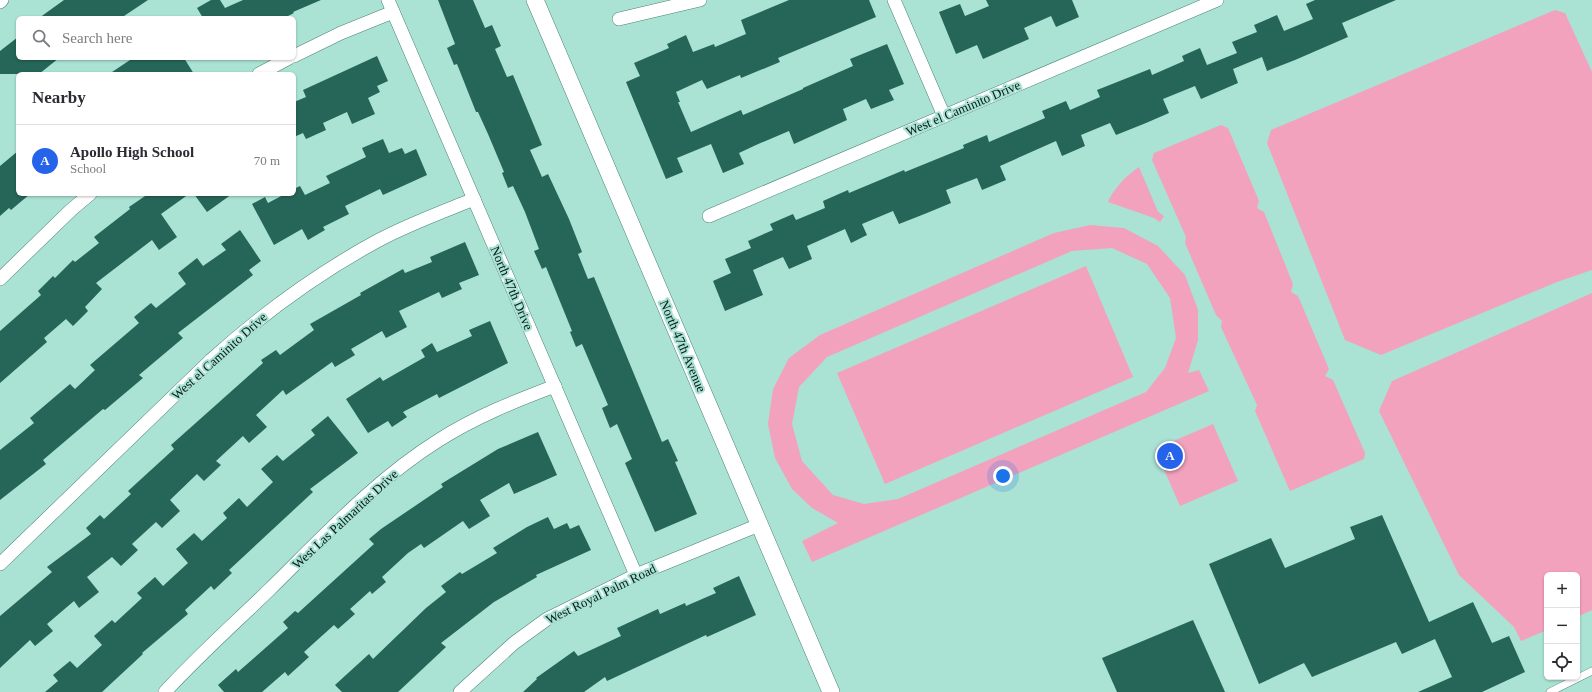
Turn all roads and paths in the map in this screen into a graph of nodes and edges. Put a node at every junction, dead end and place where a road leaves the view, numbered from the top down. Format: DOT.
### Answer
graph roads {
  1 [pos="2,0"];
  2 [pos="535,0"];
  3 [pos="700,0"];
  4 [pos="894,0"];
  5 [pos="1217,0"];
  6 [pos="0,2"];
  7 [pos="391,6"];
  8 [pos="619,19"];
  9 [pos="296,55"];
  10 [pos="286,60"];
  11 [pos="263,72"];
  12 [pos="944,116"];
  13 [pos="88,196"];
  14 [pos="474,200"];
  15 [pos="709,216"];
  16 [pos="0,279"];
  17 [pos="554,386"];
  18 [pos="759,525"];
  19 [pos="0,564"];
  20 [pos="636,575"];
  21 [pos="1592,671"];
  22 [pos="165,692"];
  23 [pos="460,692"];
  24 [pos="831,692"];
  25 [pos="1550,692"];
  1 -- 6 [label="street"];
  2 -- 18 [label="street, North 47th Avenue"];
  3 -- 8 [label="street"];
  4 -- 12 [label="street"];
  5 -- 12 [label="street, West el Caminito Drive"];
  7 -- 9 [label="street"];
  7 -- 14 [label="street, North 47th Drive"];
  10 -- 11 [label="street"];
  12 -- 15 [label="street, West el Caminito Drive"];
  13 -- 16 [label="street"];
  14 -- 17 [label="street, North 47th Drive"];
  14 -- 19 [label="street, West el Caminito Drive"];
  17 -- 20 [label="street, North 47th Drive"];
  17 -- 22 [label="street, West Las Palmaritas Drive"];
  18 -- 20 [label="street, West Royal Palm Road"];
  18 -- 24 [label="street, North 47th Avenue"];
  20 -- 23 [label="street, West Royal Palm Road"];
  21 -- 25 [label="lane"];
}
